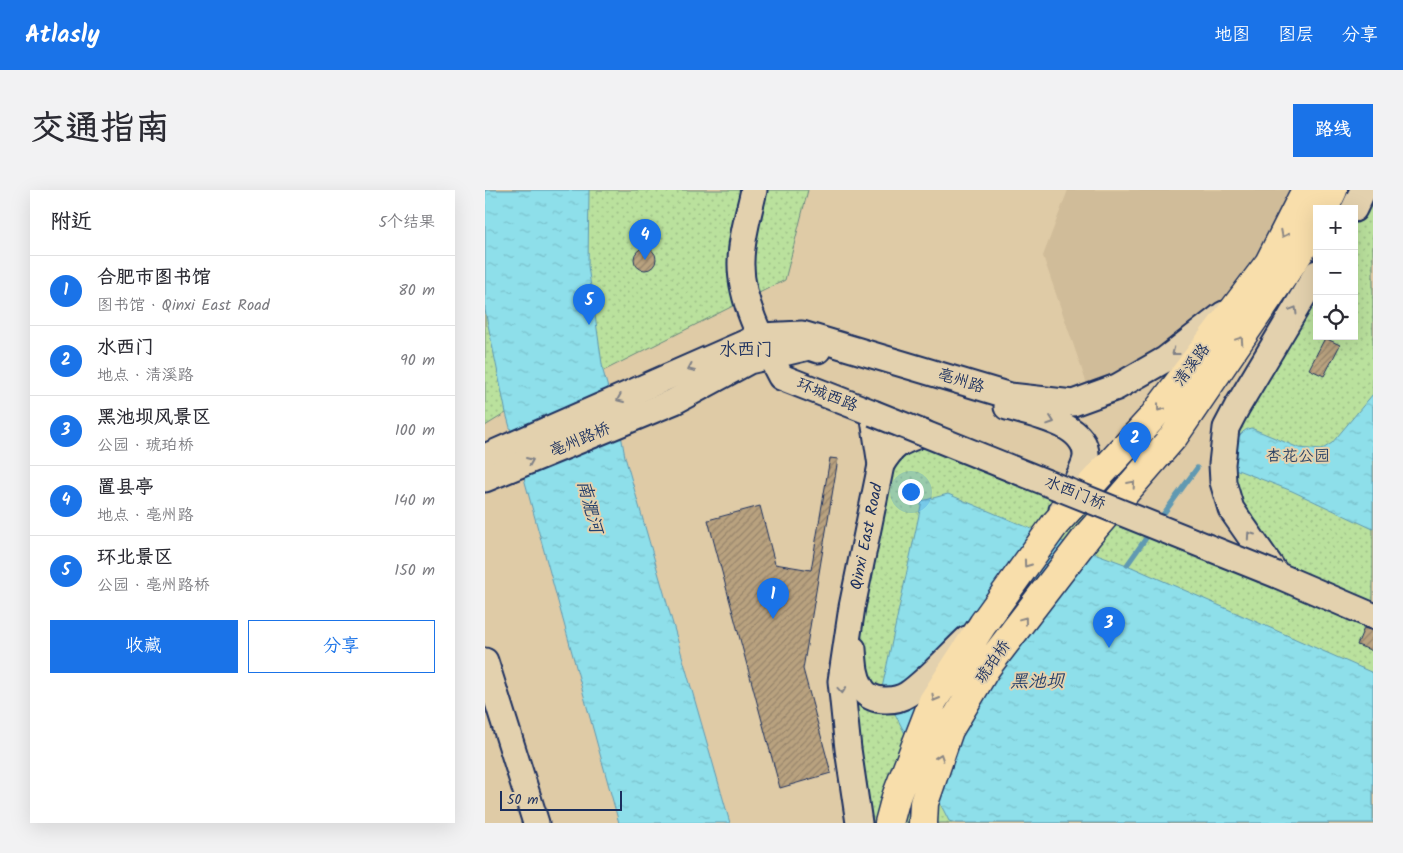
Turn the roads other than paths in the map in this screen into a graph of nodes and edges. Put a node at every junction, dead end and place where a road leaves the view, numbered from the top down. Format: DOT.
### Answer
graph roads {
  1 [pos="754,190"];
  2 [pos="1306,190"];
  3 [pos="1333,190"];
  4 [pos="1363,190"];
  5 [pos="1326,205"];
  6 [pos="1356,205"];
  7 [pos="1313,229"];
  8 [pos="1313,280"];
  9 [pos="1241,301"];
  10 [pos="771,356"];
  11 [pos="670,390"];
  12 [pos="873,413"];
  13 [pos="924,433"];
  14 [pos="485,457"];
  15 [pos="881,465"];
  16 [pos="485,479"];
  17 [pos="1055,524"];
  18 [pos="1089,534"];
  19 [pos="1277,575"];
  20 [pos="852,607"];
  21 [pos="1373,616"];
  22 [pos="983,624"];
  23 [pos="485,661"];
  24 [pos="923,813"];
  25 [pos="536,823"];
  26 [pos="859,823"];
  27 [pos="889,823"];
  1 -- 10 [label="street"];
  2 -- 9 [label="main road, 清溪路, one-way"];
  3 -- 5 [label="main road"];
  4 -- 6 [label="street"];
  18 -- 7 [label="main road, 清溪路, one-way"];
  19 -- 8 [label="street, one-way"];
  9 -- 10 [label="street, 亳州路, one-way"];
  9 -- 17 [label="main road, 清溪路, one-way"];
  10 -- 11 [label="street, 亳州路"];
  10 -- 12 [label="street, 环城西路"];
  10 -- 17 [label="street, one-way"];
  11 -- 14 [label="street, 亳州路桥, one-way"];
  16 -- 11 [label="street, 亳州路桥, one-way"];
  12 -- 13 [label="street, 水西门桥, bridge"];
  12 -- 15 [label="street"];
  13 -- 15 [label="street"];
  13 -- 19 [label="street, 水西门桥, bridge"];
  15 -- 20 [label="street, Qinxi East Road"];
  17 -- 22 [label="main road, 琥珀桥, one-way"];
  24 -- 18 [label="main road, 琥珀桥, one-way"];
  19 -- 21 [label="street"];
  20 -- 22 [label="street"];
  20 -- 26 [label="street, one-way"];
  22 -- 27 [label="main road, 琥珀桥, one-way"];
  23 -- 25 [label="street"];
}
